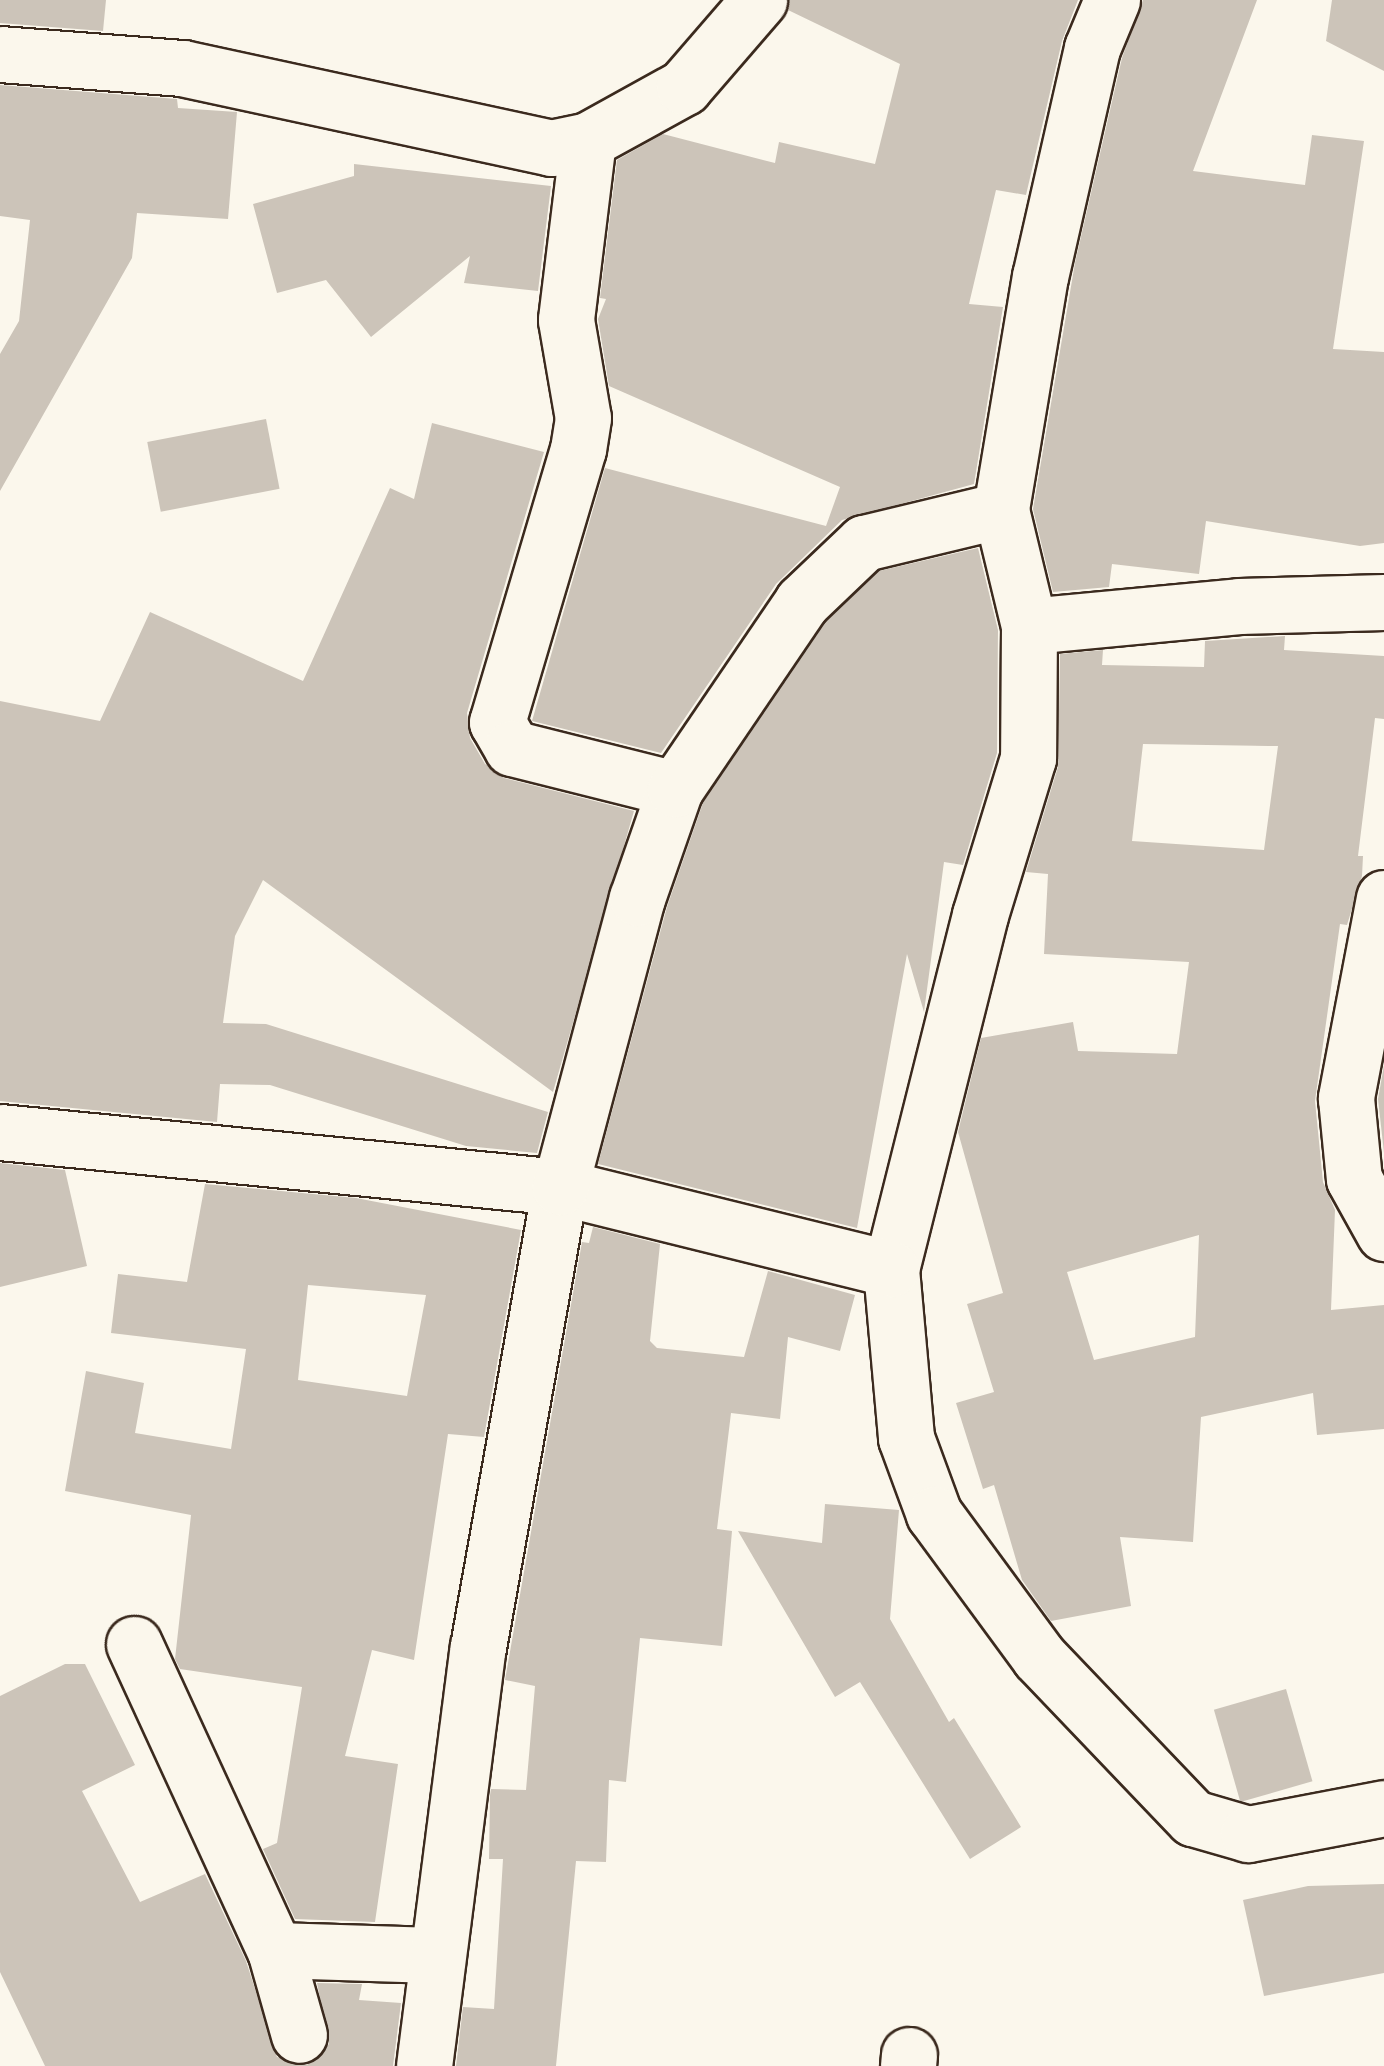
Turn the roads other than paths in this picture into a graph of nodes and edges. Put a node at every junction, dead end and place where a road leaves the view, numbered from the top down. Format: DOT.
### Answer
graph roads {
  1 [pos="759,0"];
  2 [pos="1112,0"];
  3 [pos="0,54"];
  4 [pos="588,140"];
  5 [pos="1001,510"];
  6 [pos="1384,602"];
  7 [pos="1028,626"];
  8 [pos="675,789"];
  9 [pos="1384,898"];
  10 [pos="0,1132"];
  11 [pos="560,1187"];
  12 [pos="1384,1233"];
  13 [pos="891,1270"];
  14 [pos="134,1644"];
  15 [pos="1384,1808"];
  16 [pos="275,1950"];
  17 [pos="435,1955"];
  18 [pos="299,2035"];
  19 [pos="424,2066"];
  1 -- 4 [label="street"];
  2 -- 5 [label="street"];
  3 -- 4 [label="street"];
  4 -- 8 [label="street"];
  5 -- 7 [label="street"];
  5 -- 8 [label="street"];
  6 -- 7 [label="street"];
  7 -- 13 [label="street"];
  8 -- 11 [label="street"];
  9 -- 12 [label="street"];
  10 -- 11 [label="street"];
  11 -- 13 [label="street"];
  11 -- 17 [label="street"];
  13 -- 15 [label="street"];
  14 -- 16 [label="street"];
  16 -- 17 [label="street"];
  16 -- 18 [label="street"];
  17 -- 19 [label="street"];
}
